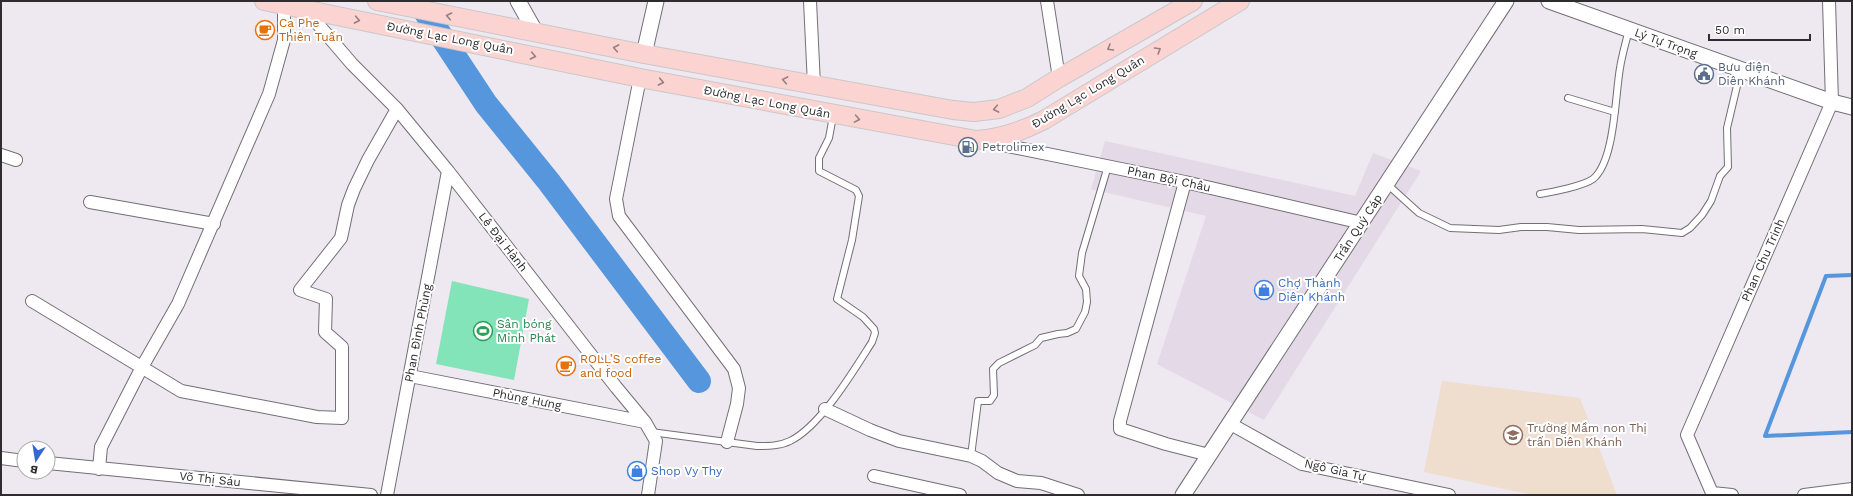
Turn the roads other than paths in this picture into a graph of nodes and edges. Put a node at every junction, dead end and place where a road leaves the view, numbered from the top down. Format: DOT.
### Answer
graph roads {
  1 [pos="264,1"];
  2 [pos="518,1"];
  3 [pos="656,1"];
  4 [pos="810,1"];
  5 [pos="1047,1"];
  6 [pos="1192,1"];
  7 [pos="1240,1"];
  8 [pos="1506,1"];
  9 [pos="1549,1"];
  10 [pos="1829,1"];
  11 [pos="382,2"];
  12 [pos="284,5"];
  13 [pos="305,10"];
  14 [pos="1629,30"];
  15 [pos="536,33"];
  16 [pos="644,54"];
  17 [pos="1741,69"];
  18 [pos="640,78"];
  19 [pos="1059,78"];
  20 [pos="814,85"];
  21 [pos="1568,98"];
  22 [pos="1832,102"];
  23 [pos="1852,107"];
  24 [pos="397,110"];
  25 [pos="1615,112"];
  26 [pos="833,115"];
  27 [pos="976,140"];
  28 [pos="1,155"];
  29 [pos="16,160"];
  30 [pos="1108,166"];
  31 [pos="448,171"];
  32 [pos="1185,182"];
  33 [pos="1387,184"];
  34 [pos="1540,194"];
  35 [pos="90,202"];
  36 [pos="1362,223"];
  37 [pos="214,224"];
  38 [pos="32,301"];
  39 [pos="142,367"];
  40 [pos="410,376"];
  41 [pos="825,409"];
  42 [pos="1229,423"];
  43 [pos="648,427"];
  44 [pos="727,442"];
  45 [pos="1209,455"];
  46 [pos="971,456"];
  47 [pos="1,458"];
  48 [pos="16,460"];
  49 [pos="56,464"];
  50 [pos="99,469"];
  51 [pos="874,476"];
  52 [pos="1852,489"];
  53 [pos="909,490"];
  54 [pos="371,495"];
  55 [pos="386,495"];
  56 [pos="648,495"];
  57 [pos="960,495"];
  58 [pos="1078,495"];
  59 [pos="1183,495"];
  60 [pos="1449,495"];
  61 [pos="1732,495"];
  62 [pos="1804,495"];
  1 -- 12 [label="main road, Đường Lạc Long Quân"];
  2 -- 15 [label="street"];
  3 -- 16 [label="street"];
  4 -- 20 [label="street"];
  5 -- 19 [label="street"];
  6 -- 19 [label="main road, Đường Lạc Long Quân, one-way"];
  27 -- 7 [label="main road, Đường Lạc Long Quân, one-way"];
  8 -- 33 [label="street, Trần Quý Cáp"];
  9 -- 14 [label="street, Lý Tự Trọng"];
  10 -- 22 [label="street, Phan Chu Trinh"];
  15 -- 11 [label="main road, Đường Lạc Long Quân, one-way"];
  12 -- 13 [label="main road, Đường Lạc Long Quân"];
  12 -- 37 [label="street"];
  13 -- 18 [label="main road, Đường Lạc Long Quân, one-way"];
  13 -- 24 [label="street, Lê Đại Hành"];
  14 -- 17 [label="street, Lý Tự Trọng"];
  14 -- 25 [label="lane"];
  16 -- 15 [label="main road, Đường Lạc Long Quân, one-way"];
  20 -- 16 [label="main road, Đường Lạc Long Quân, one-way"];
  17 -- 22 [label="street, Lý Tự Trọng"];
  17 -- 33 [label="lane"];
  18 -- 26 [label="main road, Đường Lạc Long Quân, one-way"];
  18 -- 44 [label="street"];
  19 -- 20 [label="main road, Đường Lạc Long Quân, one-way"];
  21 -- 25 [label="lane"];
  22 -- 23 [label="street, Lý Tự Trọng"];
  22 -- 61 [label="street, Phan Chu Trinh"];
  24 -- 31 [label="street, Lê Đại Hành"];
  24 -- 39 [label="street"];
  25 -- 34 [label="lane"];
  26 -- 27 [label="main road, Đường Lạc Long Quân, one-way"];
  26 -- 41 [label="lane"];
  27 -- 30 [label="street, Phan Bội Châu"];
  28 -- 29 [label="street"];
  30 -- 32 [label="street, Phan Bội Châu"];
  30 -- 46 [label="lane"];
  31 -- 40 [label="street, Phan Đình Phùng"];
  31 -- 43 [label="street, Lê Đại Hành"];
  32 -- 36 [label="street, Phan Bội Châu"];
  32 -- 45 [label="street"];
  33 -- 36 [label="street, Trần Quý Cáp"];
  35 -- 37 [label="street"];
  36 -- 42 [label="street, Trần Quý Cáp"];
  37 -- 39 [label="street"];
  38 -- 39 [label="street"];
  39 -- 50 [label="street"];
  40 -- 43 [label="street, Phùng Hưng"];
  40 -- 55 [label="street, Phan Đình Phùng"];
  41 -- 44 [label="lane"];
  41 -- 46 [label="street"];
  42 -- 45 [label="street, Trần Quý Cáp"];
  42 -- 60 [label="street, Ngô Gia Tự"];
  43 -- 44 [label="lane"];
  43 -- 56 [label="street"];
  45 -- 59 [label="street, Trần Quý Cáp"];
  46 -- 58 [label="street"];
  47 -- 48 [label="street"];
  49 -- 50 [label="street, Võ Thị Sáu"];
  50 -- 54 [label="street, Võ Thị Sáu"];
  51 -- 53 [label="street"];
  52 -- 62 [label="street"];
  53 -- 57 [label="street"];
}
